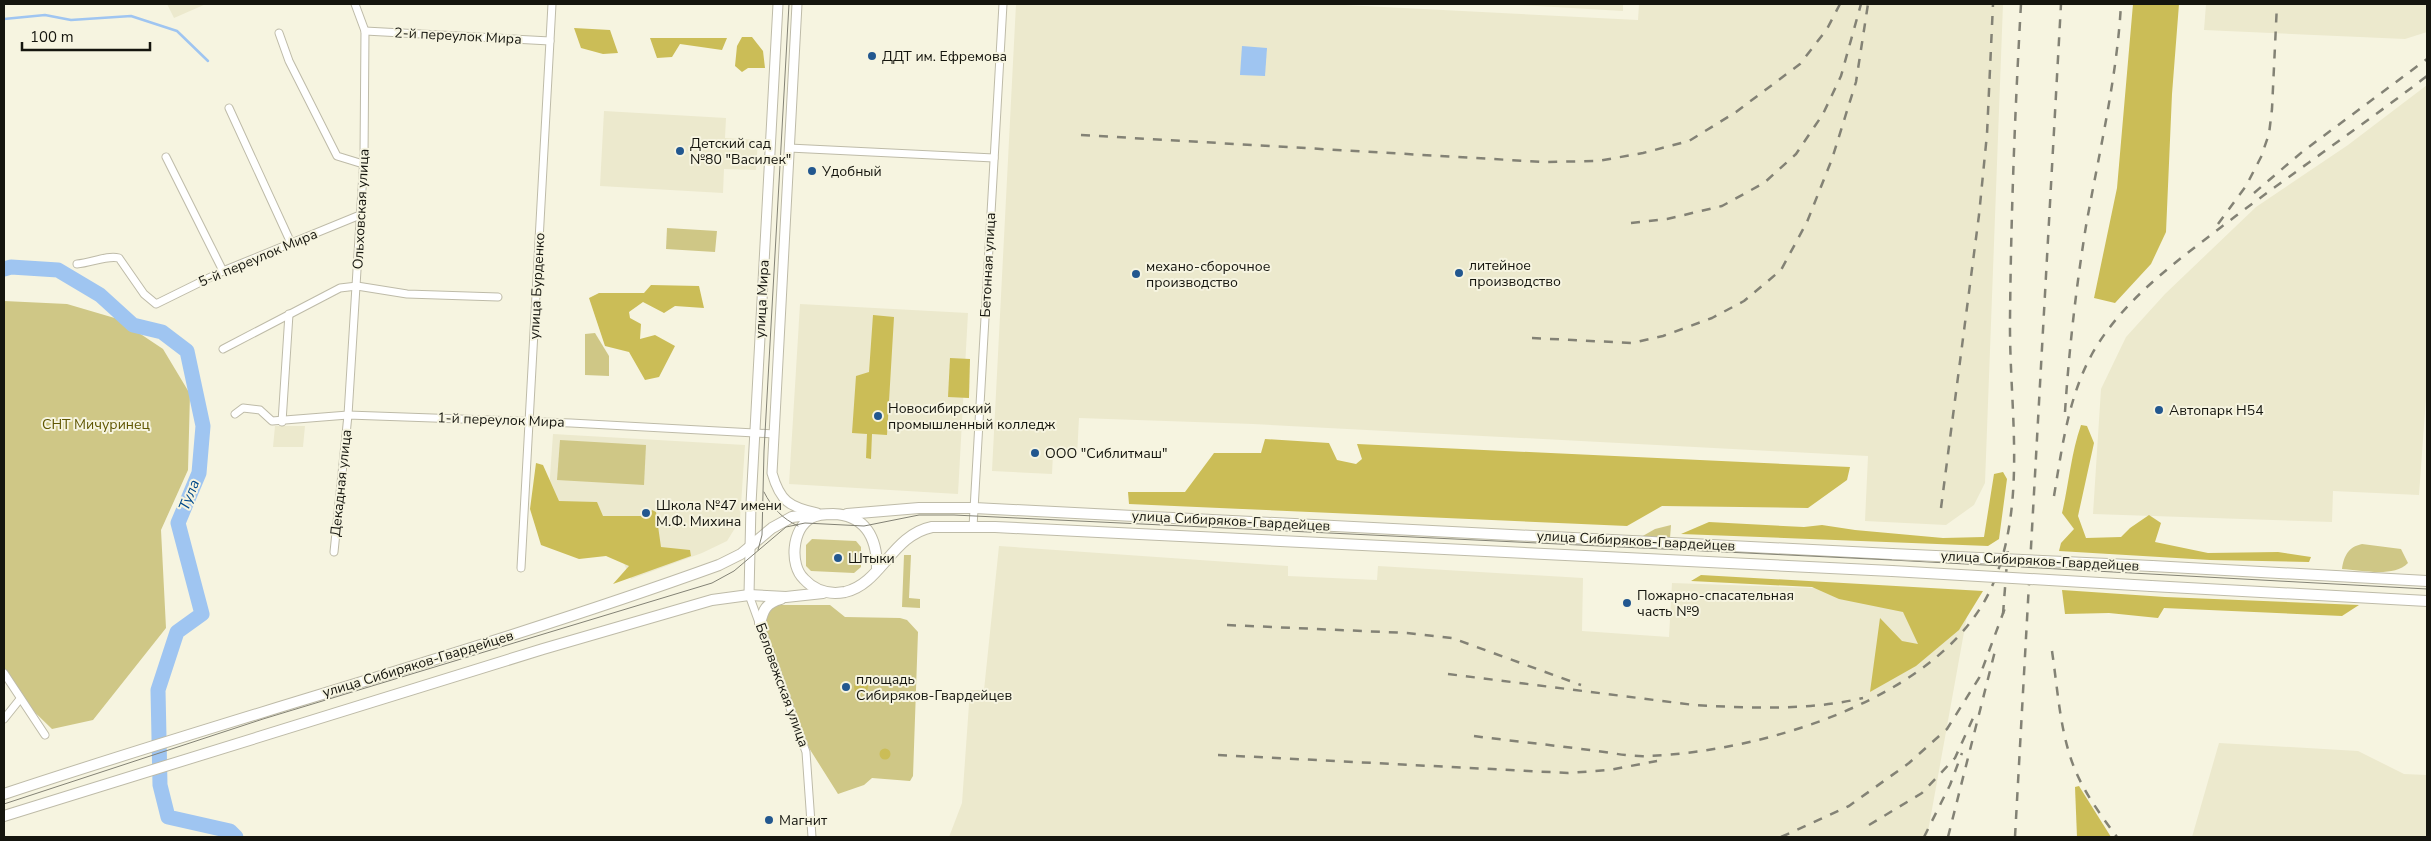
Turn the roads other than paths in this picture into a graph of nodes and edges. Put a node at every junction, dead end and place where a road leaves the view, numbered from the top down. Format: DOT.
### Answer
graph roads {
  1 [pos="355,4"];
  2 [pos="552,4"];
  3 [pos="778,4"];
  4 [pos="797,4"];
  5 [pos="1003,4"];
  6 [pos="366,31"];
  7 [pos="279,33"];
  8 [pos="550,41"];
  9 [pos="229,108"];
  10 [pos="789,148"];
  11 [pos="166,157"];
  12 [pos="994,158"];
  13 [pos="363,164"];
  14 [pos="360,215"];
  15 [pos="291,243"];
  16 [pos="77,264"];
  17 [pos="223,271"];
  18 [pos="357,286"];
  19 [pos="498,297"];
  20 [pos="289,314"];
  21 [pos="223,349"];
  22 [pos="235,414"];
  23 [pos="348,415"];
  24 [pos="282,422"];
  25 [pos="529,422"];
  26 [pos="755,433"];
  27 [pos="774,434"];
  28 [pos="974,508"];
  29 [pos="822,514"];
  30 [pos="844,515"];
  31 [pos="1247,522"];
  32 [pos="973,527"];
  33 [pos="1246,540"];
  34 [pos="750,546"];
  35 [pos="334,552"];
  36 [pos="521,568"];
  37 [pos="877,568"];
  38 [pos="2427,581"];
  39 [pos="829,593"];
  40 [pos="749,594"];
  41 [pos="786,597"];
  42 [pos="2427,601"];
  43 [pos="760,624"];
  44 [pos="4,673"];
  45 [pos="20,699"];
  46 [pos="4,719"];
  47 [pos="45,735"];
  48 [pos="4,794"];
  49 [pos="4,816"];
  50 [pos="812,837"];
  1 -- 6 [label="street, Ольховская улица"];
  2 -- 8 [label="street, улица Бурденко"];
  3 -- 26 [label="street, улица Мира"];
  4 -- 10 [label="street, улица Мира"];
  5 -- 12 [label="street, Бетонная улица"];
  6 -- 8 [label="street, 2-й переулок Мира"];
  6 -- 13 [label="street, Ольховская улица"];
  7 -- 13 [label="street"];
  8 -- 25 [label="street, улица Бурденко"];
  9 -- 15 [label="street"];
  10 -- 12 [label="street"];
  10 -- 27 [label="street, улица Мира"];
  11 -- 17 [label="street"];
  12 -- 28 [label="street, Бетонная улица"];
  13 -- 14 [label="street, Ольховская улица"];
  14 -- 15 [label="street, 5-й переулок Мира"];
  14 -- 18 [label="street, Ольховская улица"];
  15 -- 17 [label="street, 5-й переулок Мира"];
  16 -- 17 [label="street, 5-й переулок Мира"];
  18 -- 19 [label="street"];
  18 -- 20 [label="street"];
  18 -- 23 [label="street, Ольховская улица"];
  20 -- 21 [label="street"];
  20 -- 24 [label="street"];
  22 -- 24 [label="street"];
  23 -- 24 [label="street, 1-й переулок Мира"];
  23 -- 25 [label="street, 1-й переулок Мира"];
  23 -- 35 [label="street, Декадная улица"];
  25 -- 26 [label="street, 1-й переулок Мира"];
  25 -- 36 [label="street, улица Бурденко"];
  26 -- 27 [label="street, 1-й переулок Мира"];
  26 -- 34 [label="street, улица Мира"];
  27 -- 29 [label="street"];
  28 -- 30 [label="main road, улица Сибиряков-Гвардейцев"];
  28 -- 31 [label="main road, улица Сибиряков-Гвардейцев"];
  28 -- 32 [label="street, Бетонная улица"];
  29 -- 30 [label="main road"];
  29 -- 34 [label="main road, улица Сибиряков-Гвардейцев"];
  29 -- 39 [label="main road"];
  30 -- 37 [label="main road"];
  31 -- 33 [label="main road"];
  31 -- 38 [label="main road, улица Сибиряков-Гвардейцев, bridge"];
  32 -- 33 [label="main road, улица Сибиряков-Гвардейцев"];
  32 -- 37 [label="main road, улица Сибиряков-Гвардейцев"];
  33 -- 42 [label="main road, улица Сибиряков-Гвардейцев, bridge"];
  34 -- 40 [label="street, улица Мира"];
  34 -- 48 [label="main road, улица Сибиряков-Гвардейцев"];
  37 -- 39 [label="main road"];
  39 -- 41 [label="main road, улица Сибиряков-Гвардейцев"];
  40 -- 41 [label="main road, улица Сибиряков-Гвардейцев"];
  40 -- 43 [label="street, Беловежская улица"];
  40 -- 49 [label="main road, улица Сибиряков-Гвардейцев"];
  41 -- 43 [label="main road"];
  43 -- 50 [label="street, Беловежская улица"];
  44 -- 45 [label="street"];
  45 -- 46 [label="street"];
  45 -- 47 [label="street"];
}
